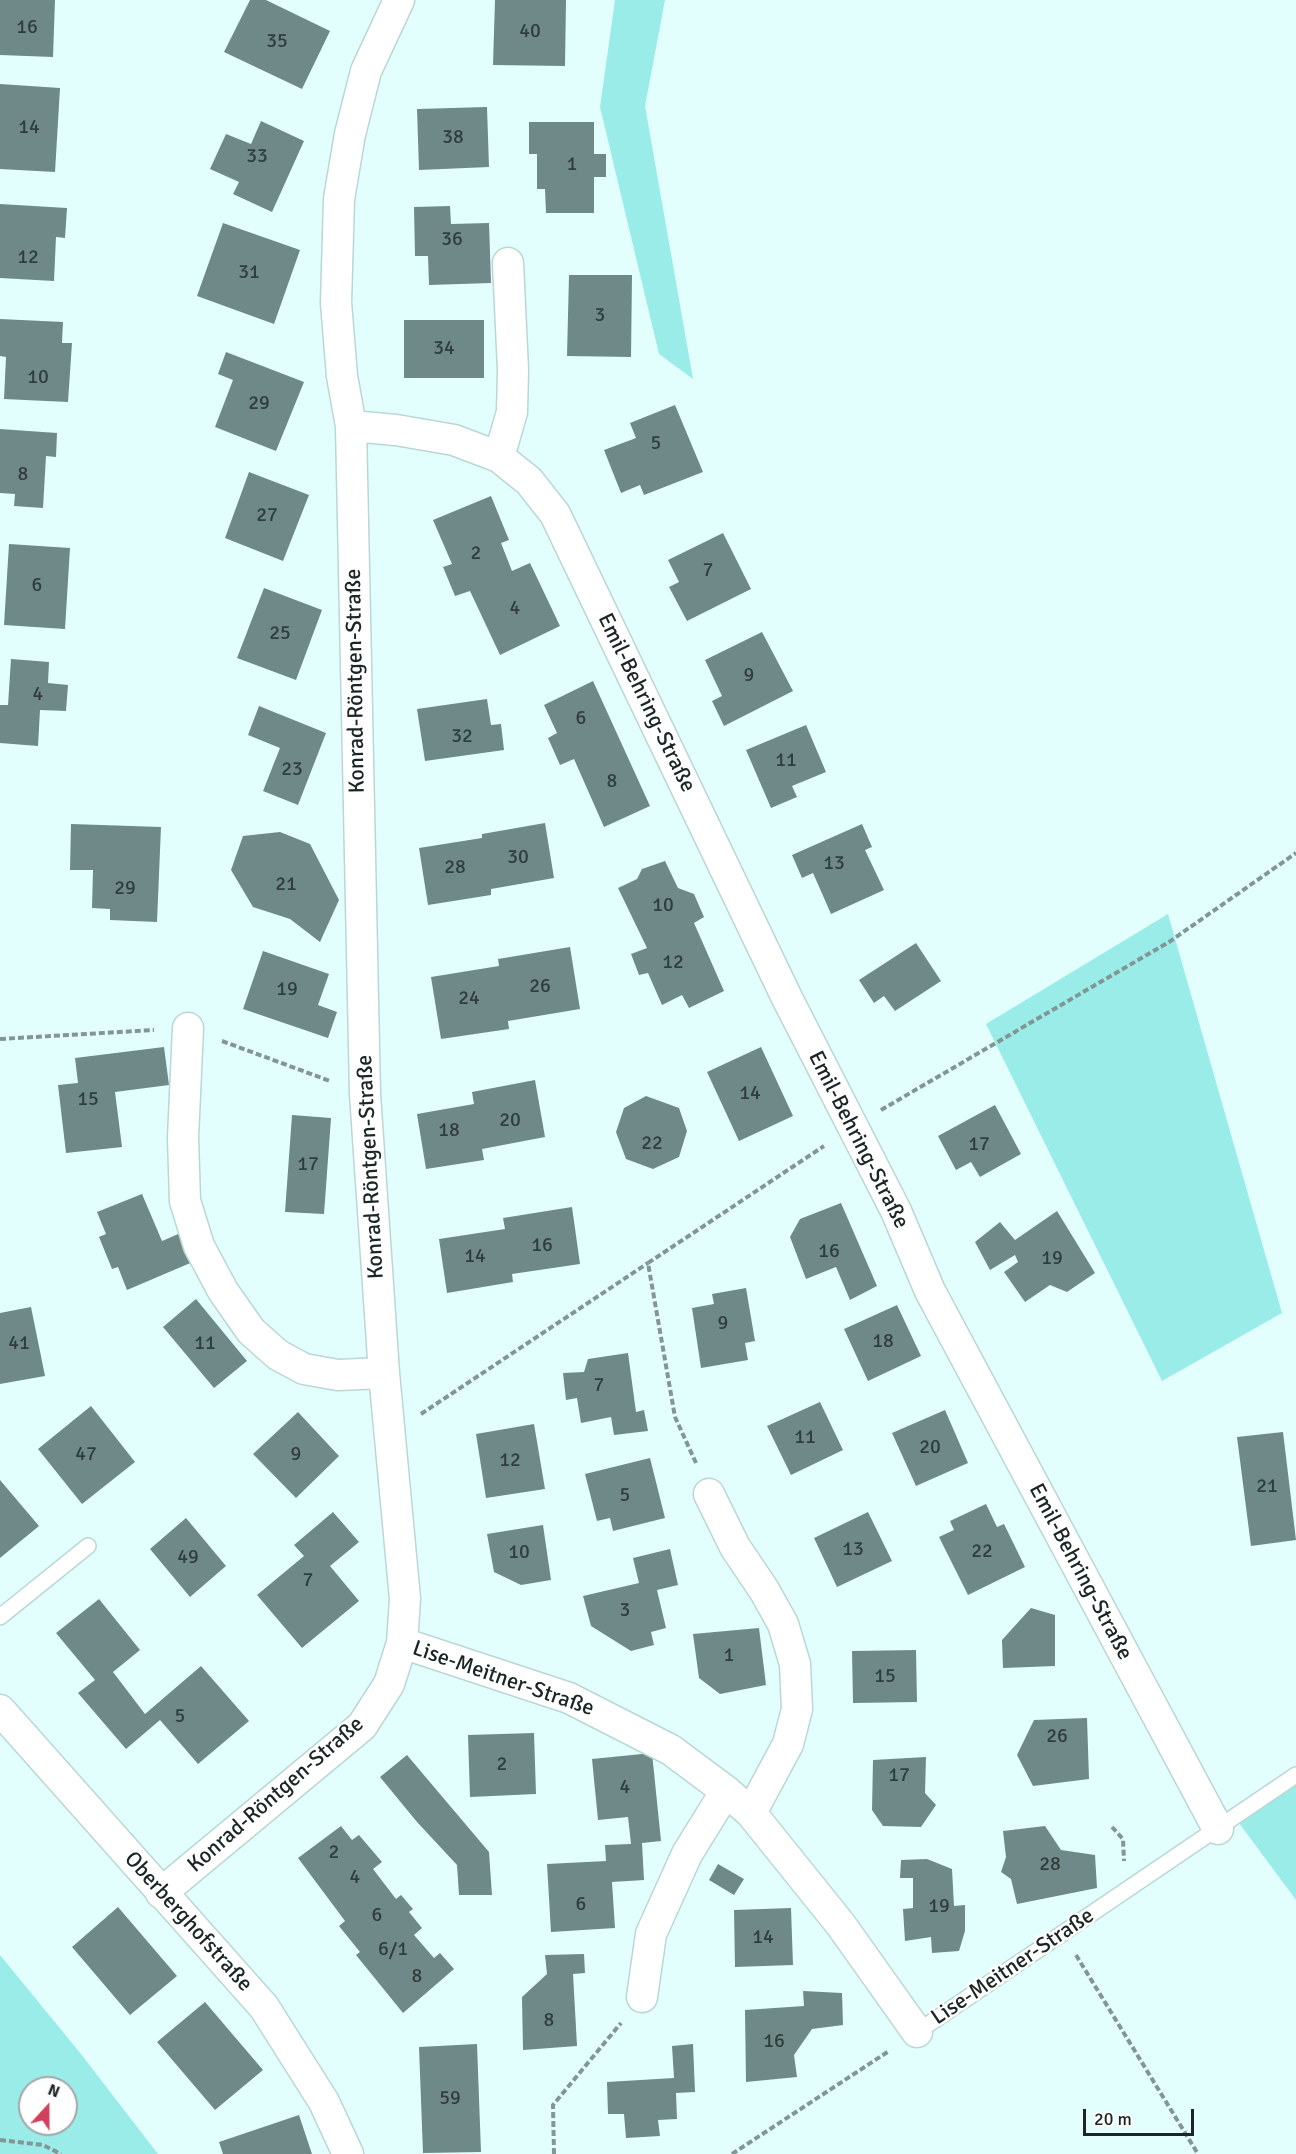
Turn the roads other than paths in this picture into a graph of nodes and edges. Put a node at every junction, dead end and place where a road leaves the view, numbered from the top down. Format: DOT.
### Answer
graph roads {
  1 [pos="399,0"];
  2 [pos="508,263"];
  3 [pos="351,426"];
  4 [pos="499,457"];
  5 [pos="188,1028"];
  6 [pos="384,1373"];
  7 [pos="709,1494"];
  8 [pos="88,1546"];
  9 [pos="0,1617"];
  10 [pos="402,1643"];
  11 [pos="0,1710"];
  12 [pos="1296,1775"];
  13 [pos="726,1791"];
  14 [pos="751,1813"];
  15 [pos="1218,1829"];
  16 [pos="161,1893"];
  17 [pos="642,1997"];
  18 [pos="917,2032"];
  19 [pos="348,2154"];
  1 -- 3 [label="street, Konrad-Röntgen-Straße"];
  2 -- 4 [label="street"];
  3 -- 4 [label="street, Emil-Behring-Straße"];
  3 -- 6 [label="street, Konrad-Röntgen-Straße"];
  4 -- 15 [label="street, Emil-Behring-Straße"];
  5 -- 6 [label="street"];
  6 -- 10 [label="street, Konrad-Röntgen-Straße"];
  7 -- 14 [label="street"];
  8 -- 9 [label="lane"];
  10 -- 13 [label="street, Lise-Meitner-Straße"];
  10 -- 16 [label="street, Konrad-Röntgen-Straße"];
  11 -- 16 [label="street, Oberberghofstraße"];
  12 -- 15 [label="lane, Lise-Meitner-Straße"];
  13 -- 14 [label="street, Lise-Meitner-Straße"];
  13 -- 17 [label="street"];
  14 -- 18 [label="street, Lise-Meitner-Straße"];
  15 -- 18 [label="lane, Lise-Meitner-Straße"];
  16 -- 19 [label="street, Oberberghofstraße"];
}
